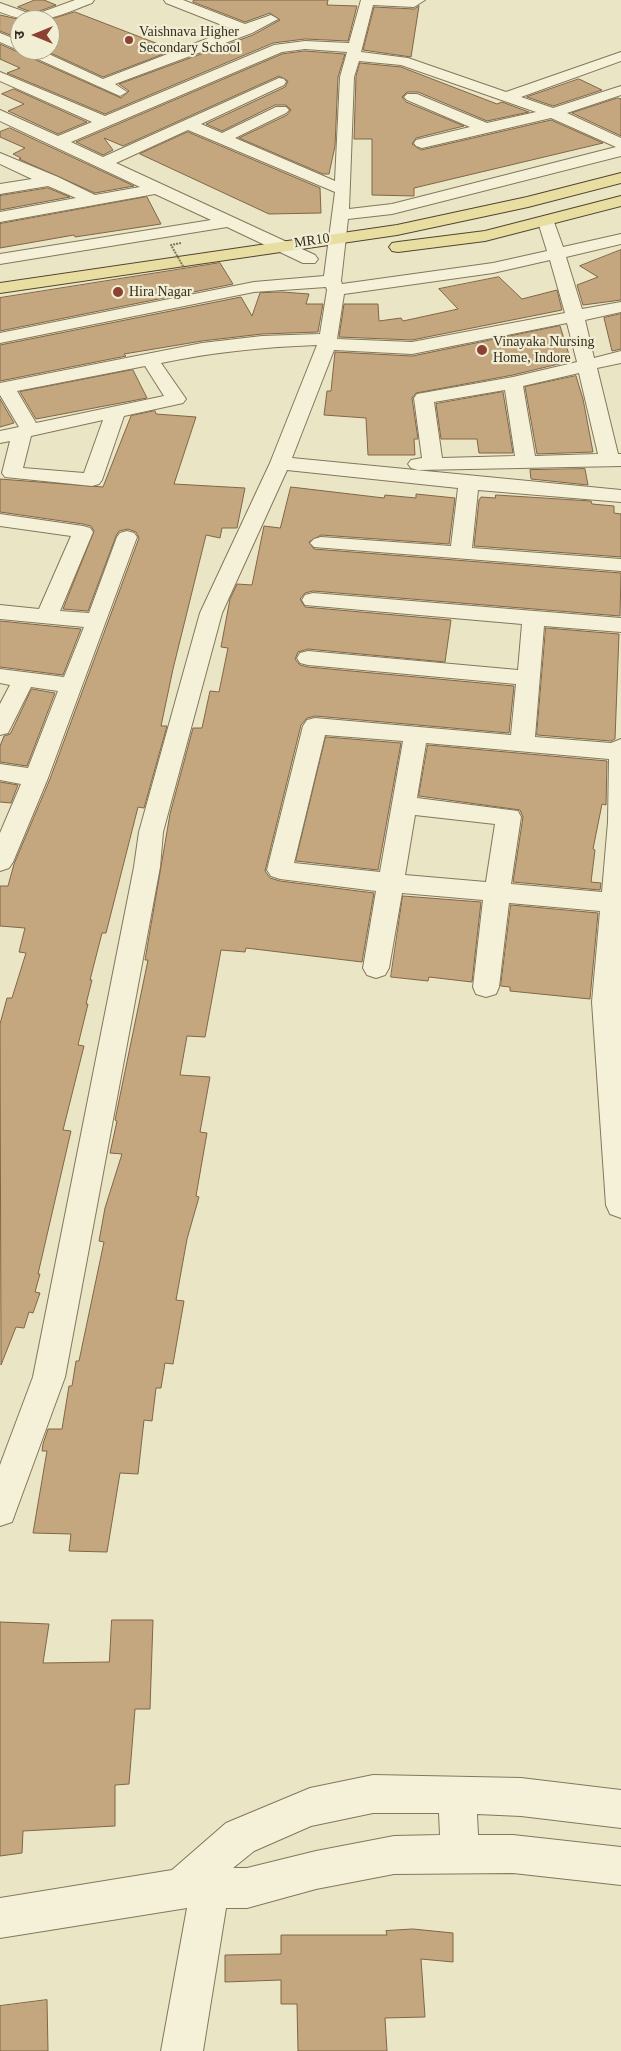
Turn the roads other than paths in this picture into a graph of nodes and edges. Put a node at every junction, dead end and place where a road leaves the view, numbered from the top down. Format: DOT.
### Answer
graph roads {
  1 [pos="87,0"];
  2 [pos="171,0"];
  3 [pos="418,0"];
  4 [pos="368,1"];
  5 [pos="60,10"];
  6 [pos="271,19"];
  7 [pos="247,30"];
  8 [pos="354,52"];
  9 [pos="621,56"];
  10 [pos="50,60"];
  11 [pos="0,76"];
  12 [pos="279,82"];
  13 [pos="103,84"];
  14 [pos="621,90"];
  15 [pos="412,97"];
  16 [pos="506,97"];
  17 [pos="146,104"];
  18 [pos="281,110"];
  19 [pos="553,113"];
  20 [pos="0,115"];
  21 [pos="104,122"];
  22 [pos="188,124"];
  23 [pos="487,130"];
  24 [pos="223,138"];
  25 [pos="57,142"];
  26 [pos="422,143"];
  27 [pos="621,144"];
  28 [pos="621,151"];
  29 [pos="0,158"];
  30 [pos="103,163"];
  31 [pos="621,178"];
  32 [pos="52,180"];
  33 [pos="159,188"];
  34 [pos="0,189"];
  35 [pos="343,190"];
  36 [pos="93,200"];
  37 [pos="621,201"];
  38 [pos="340,215"];
  39 [pos="0,217"];
  40 [pos="229,222"];
  41 [pos="546,222"];
  42 [pos="621,239"];
  43 [pos="281,245"];
  44 [pos="336,246"];
  45 [pos="558,254"];
  46 [pos="0,259"];
  47 [pos="309,259"];
  48 [pos="334,286"];
  49 [pos="0,288"];
  50 [pos="0,304"];
  51 [pos="621,307"];
  52 [pos="575,317"];
  53 [pos="0,338"];
  54 [pos="328,342"];
  55 [pos="621,357"];
  56 [pos="150,360"];
  57 [pos="586,365"];
  58 [pos="513,382"];
  59 [pos="3,388"];
  60 [pos="116,412"];
  61 [pos="26,431"];
  62 [pos="0,438"];
  63 [pos="615,460"];
  64 [pos="526,462"];
  65 [pos="433,463"];
  66 [pos="280,464"];
  67 [pos="320,469"];
  68 [pos="469,483"];
  69 [pos="621,496"];
  70 [pos="0,520"];
  71 [pos="127,537"];
  72 [pos="321,542"];
  73 [pos="461,552"];
  74 [pos="621,565"];
  75 [pos="313,600"];
  76 [pos="0,612"];
  77 [pos="47,616"];
  78 [pos="534,618"];
  79 [pos="97,621"];
  80 [pos="621,626"];
  81 [pos="308,658"];
  82 [pos="0,676"];
  83 [pos="528,678"];
  84 [pos="24,679"];
  85 [pos="70,685"];
  86 [pos="0,727"];
  87 [pos="416,735"];
  88 [pos="522,744"];
  89 [pos="621,747"];
  90 [pos="621,752"];
  91 [pos="0,772"];
  92 [pos="36,778"];
  93 [pos="404,805"];
  94 [pos="621,822"];
  95 [pos="0,862"];
  96 [pos="390,883"];
  97 [pos="497,892"];
  98 [pos="618,903"];
  99 [pos="376,968"];
  100 [pos="486,987"];
  101 [pos="621,1205"];
  102 [pos="0,1510"];
  103 [pos="457,1794"];
  104 [pos="621,1809"];
  105 [pos="460,1854"];
  106 [pos="621,1866"];
  107 [pos="195,1888"];
  108 [pos="0,1918"];
  109 [pos="182,2051"];
  1 -- 5 [label="street"];
  2 -- 7 [label="street"];
  3 -- 4 [label="street"];
  4 -- 8 [label="street"];
  6 -- 7 [label="street"];
  7 -- 13 [label="street"];
  8 -- 16 [label="street"];
  8 -- 17 [label="street"];
  8 -- 35 [label="street"];
  9 -- 16 [label="street"];
  10 -- 13 [label="street"];
  11 -- 21 [label="street"];
  12 -- 22 [label="street"];
  13 -- 17 [label="street"];
  14 -- 19 [label="street"];
  15 -- 23 [label="street"];
  16 -- 19 [label="street"];
  17 -- 21 [label="street"];
  18 -- 24 [label="street"];
  19 -- 23 [label="street"];
  19 -- 27 [label="street"];
  20 -- 25 [label="street"];
  21 -- 25 [label="street"];
  22 -- 24 [label="street"];
  22 -- 30 [label="street"];
  23 -- 26 [label="street"];
  24 -- 35 [label="street"];
  25 -- 30 [label="street"];
  28 -- 38 [label="street"];
  29 -- 32 [label="street"];
  30 -- 33 [label="street"];
  31 -- 44 [label="main road, MR10"];
  32 -- 34 [label="street"];
  32 -- 36 [label="street"];
  33 -- 36 [label="street"];
  33 -- 40 [label="street"];
  35 -- 38 [label="street"];
  36 -- 39 [label="street"];
  37 -- 41 [label="main road, MR10"];
  38 -- 44 [label="street"];
  40 -- 43 [label="street"];
  40 -- 46 [label="street"];
  41 -- 44 [label="main road, MR10"];
  41 -- 45 [label="street"];
  42 -- 45 [label="street"];
  43 -- 44 [label="main road, MR10"];
  43 -- 47 [label="street"];
  43 -- 49 [label="main road, MR10"];
  44 -- 47 [label="main road, MR10"];
  44 -- 48 [label="street"];
  45 -- 48 [label="street"];
  45 -- 52 [label="street"];
  47 -- 50 [label="main road, MR10"];
  48 -- 53 [label="street"];
  48 -- 54 [label="street"];
  51 -- 52 [label="street"];
  52 -- 54 [label="street"];
  52 -- 57 [label="street"];
  54 -- 56 [label="street"];
  54 -- 66 [label="street"];
  55 -- 57 [label="street"];
  56 -- 59 [label="street"];
  56 -- 60 [label="street"];
  57 -- 58 [label="street"];
  57 -- 63 [label="street"];
  58 -- 64 [label="street"];
  58 -- 65 [label="street"];
  59 -- 61 [label="street"];
  60 -- 61 [label="street"];
  60 -- 61 [label="street"];
  61 -- 62 [label="street"];
  63 -- 64 [label="street"];
  64 -- 65 [label="street"];
  65 -- 67 [label="street"];
  66 -- 67 [label="street"];
  66 -- 102 [label="street"];
  67 -- 68 [label="street"];
  68 -- 69 [label="street"];
  68 -- 73 [label="street"];
  70 -- 77 [label="street"];
  71 -- 79 [label="street"];
  72 -- 73 [label="street"];
  73 -- 74 [label="street"];
  75 -- 78 [label="street"];
  76 -- 77 [label="street"];
  77 -- 79 [label="street"];
  78 -- 80 [label="street"];
  78 -- 83 [label="street"];
  79 -- 85 [label="street"];
  81 -- 83 [label="street"];
  82 -- 84 [label="street"];
  83 -- 88 [label="street"];
  84 -- 85 [label="street"];
  84 -- 86 [label="street"];
  85 -- 92 [label="street"];
  87 -- 88 [label="street"];
  87 -- 93 [label="street"];
  87 -- 96 [label="street"];
  88 -- 90 [label="street"];
  89 -- 90 [label="street"];
  90 -- 94 [label="street"];
  91 -- 92 [label="street"];
  92 -- 95 [label="street"];
  93 -- 96 [label="street"];
  93 -- 97 [label="street"];
  94 -- 98 [label="street"];
  96 -- 97 [label="street"];
  96 -- 99 [label="street"];
  97 -- 98 [label="street"];
  97 -- 100 [label="street"];
  98 -- 101 [label="street"];
  103 -- 104 [label="street"];
  103 -- 105 [label="street"];
  103 -- 107 [label="street"];
  105 -- 106 [label="street"];
  105 -- 107 [label="street"];
  107 -- 108 [label="street"];
  107 -- 109 [label="street"];
}
